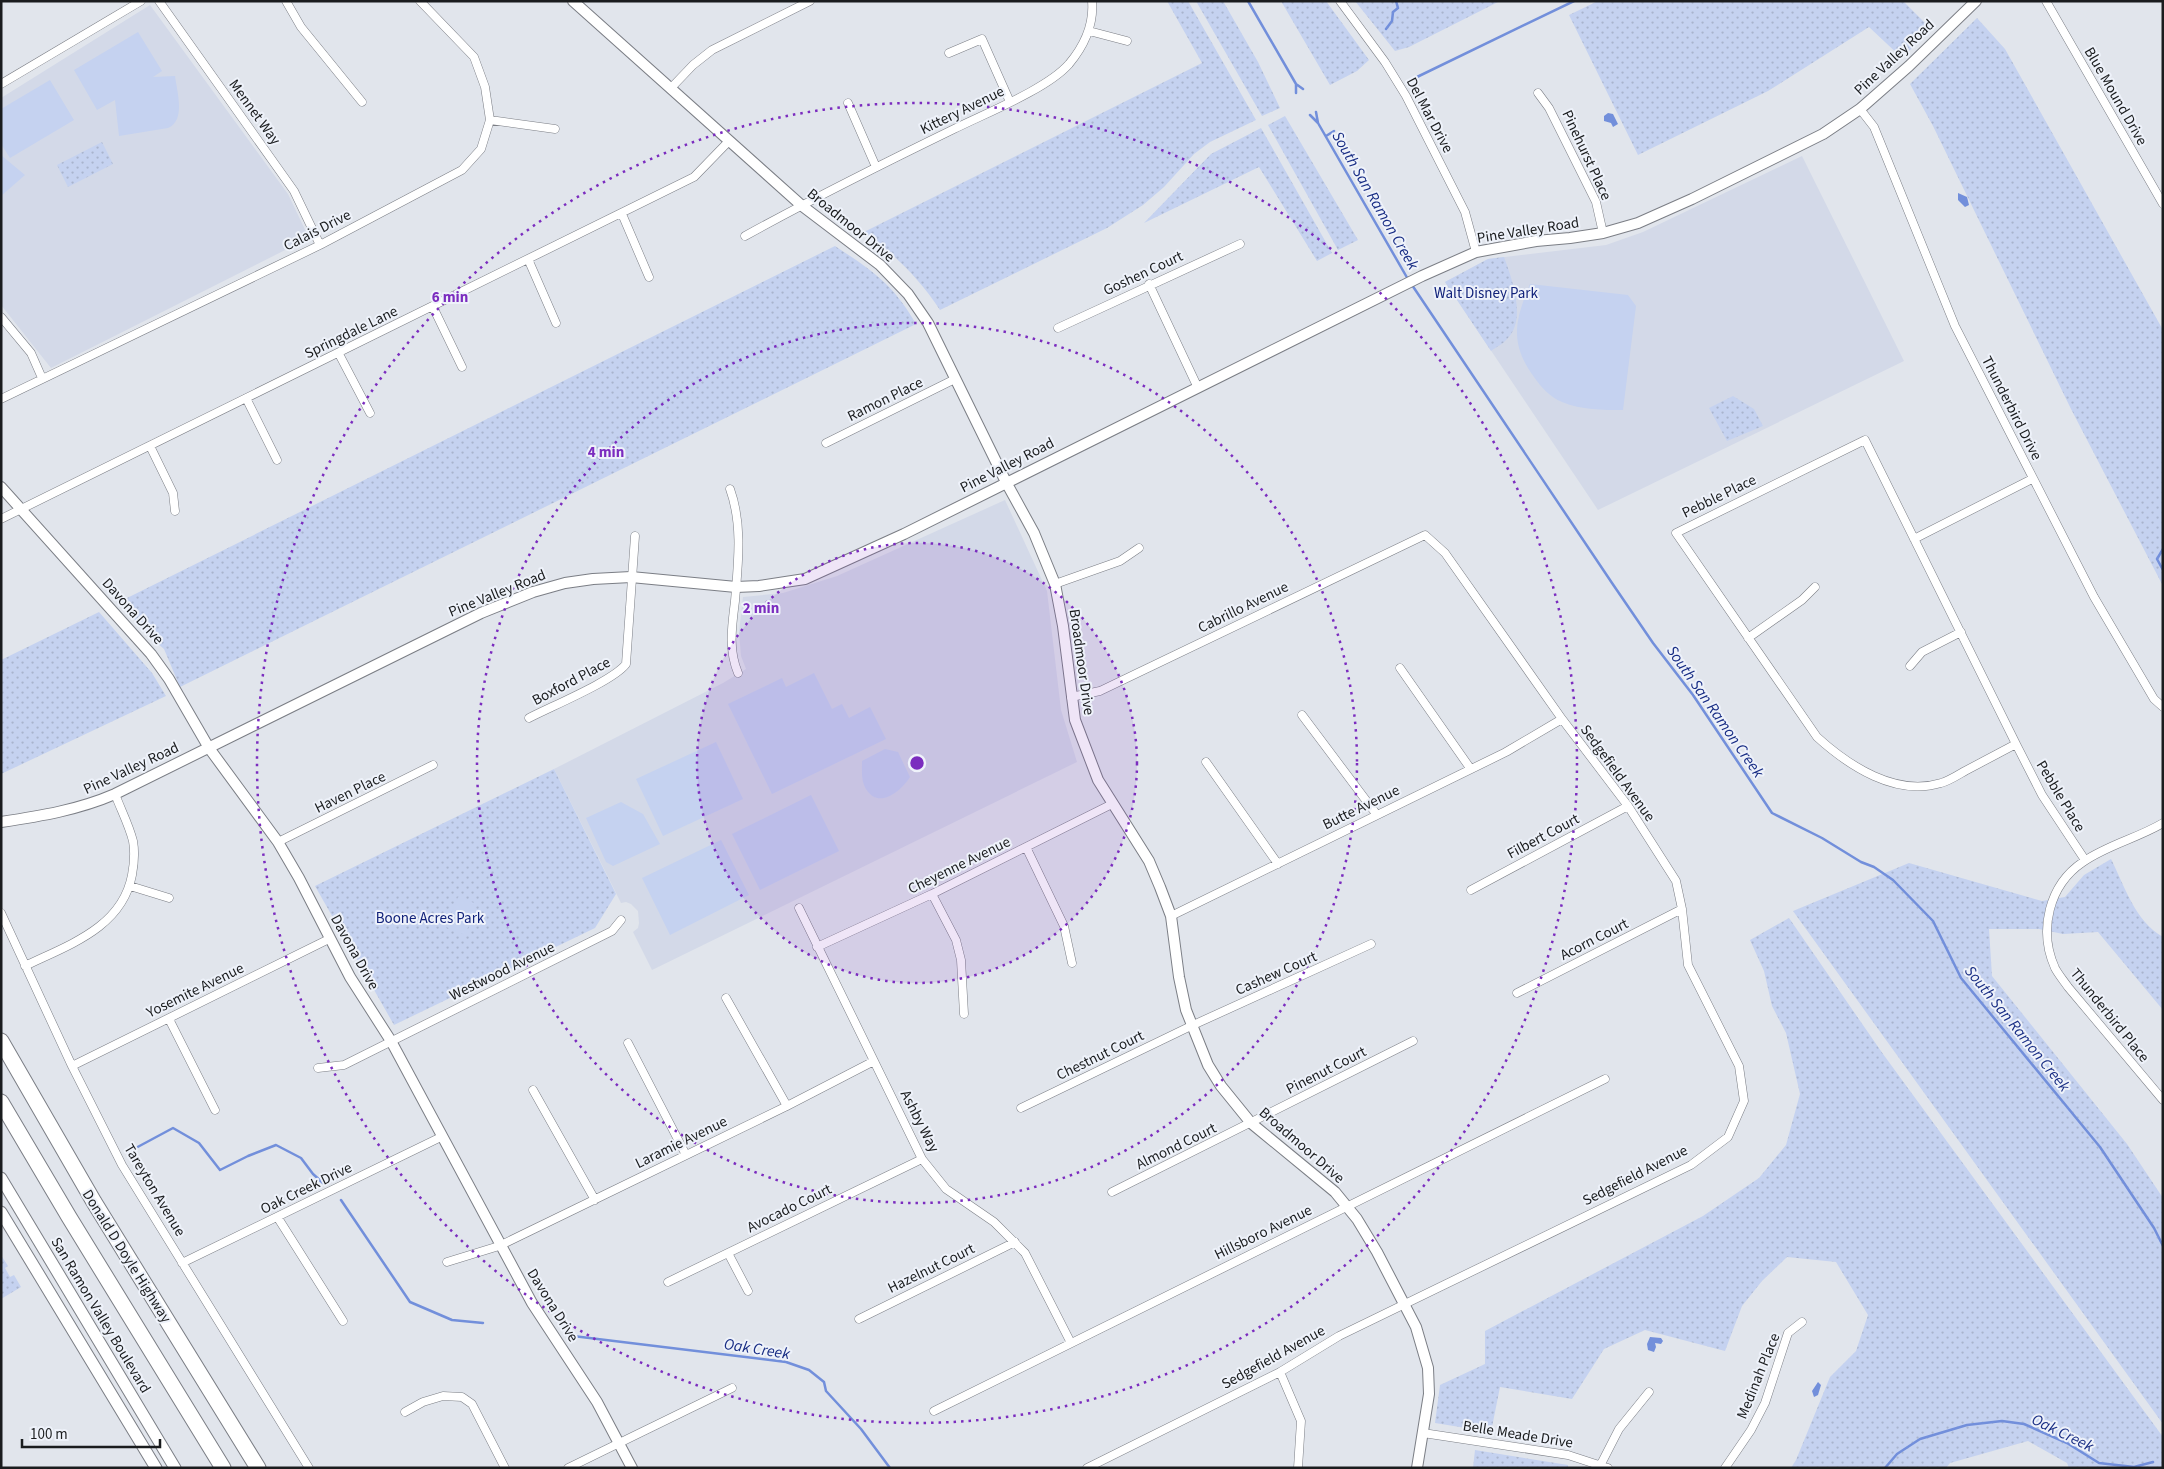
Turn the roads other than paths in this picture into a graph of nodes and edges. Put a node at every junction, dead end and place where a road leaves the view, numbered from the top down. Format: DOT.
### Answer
graph roads {
  1 [pos="141,1"];
  2 [pos="159,1"];
  3 [pos="286,1"];
  4 [pos="420,1"];
  5 [pos="573,1"];
  6 [pos="810,1"];
  7 [pos="1092,1"];
  8 [pos="1340,1"];
  9 [pos="1976,1"];
  10 [pos="2046,1"];
  11 [pos="1089,31"];
  12 [pos="1127,41"];
  13 [pos="949,53"];
  14 [pos="1,84"];
  15 [pos="671,88"];
  16 [pos="1538,93"];
  17 [pos="362,102"];
  18 [pos="1010,102"];
  19 [pos="848,103"];
  20 [pos="1860,109"];
  21 [pos="490,120"];
  22 [pos="555,129"];
  23 [pos="729,141"];
  24 [pos="876,167"];
  25 [pos="2163,204"];
  26 [pos="801,205"];
  27 [pos="622,214"];
  28 [pos="1603,233"];
  29 [pos="745,236"];
  30 [pos="320,244"];
  31 [pos="1240,244"];
  32 [pos="1476,252"];
  33 [pos="528,259"];
  34 [pos="649,277"];
  35 [pos="1149,284"];
  36 [pos="433,307"];
  37 [pos="1,317"];
  38 [pos="556,323"];
  39 [pos="1058,328"];
  40 [pos="338,354"];
  41 [pos="462,367"];
  42 [pos="42,378"];
  43 [pos="955,379"];
  44 [pos="1198,388"];
  45 [pos="246,398"];
  46 [pos="1,399"];
  47 [pos="370,413"];
  48 [pos="826,443"];
  49 [pos="150,446"];
  50 [pos="277,460"];
  51 [pos="2032,479"];
  52 [pos="1006,482"];
  53 [pos="1,487"];
  54 [pos="730,489"];
  55 [pos="20,509"];
  56 [pos="175,511"];
  57 [pos="1,519"];
  58 [pos="1425,535"];
  59 [pos="635,536"];
  60 [pos="1914,539"];
  61 [pos="1139,548"];
  62 [pos="631,578"];
  63 [pos="1054,584"];
  64 [pos="736,587"];
  65 [pos="1815,587"];
  66 [pos="1961,632"];
  67 [pos="1748,638"];
  68 [pos="1910,666"];
  69 [pos="1400,668"];
  70 [pos="738,673"];
  71 [pos="1071,697"];
  72 [pos="2163,707"];
  73 [pos="1302,715"];
  74 [pos="530,718"];
  75 [pos="1562,719"];
  76 [pos="2016,744"];
  77 [pos="209,748"];
  78 [pos="1206,762"];
  79 [pos="433,765"];
  80 [pos="1470,768"];
  81 [pos="115,794"];
  82 [pos="1112,804"];
  83 [pos="1628,806"];
  84 [pos="1377,815"];
  85 [pos="1,822"];
  86 [pos="2162,826"];
  87 [pos="278,842"];
  88 [pos="1026,847"];
  89 [pos="2085,860"];
  90 [pos="1278,864"];
  91 [pos="130,886"];
  92 [pos="1470,890"];
  93 [pos="932,894"];
  94 [pos="169,898"];
  95 [pos="799,908"];
  96 [pos="1682,909"];
  97 [pos="1,913"];
  98 [pos="1170,916"];
  99 [pos="621,920"];
  100 [pos="329,939"];
  101 [pos="1371,944"];
  102 [pos="817,947"];
  103 [pos="1072,963"];
  104 [pos="25,966"];
  105 [pos="1518,992"];
  106 [pos="726,998"];
  107 [pos="964,1014"];
  108 [pos="169,1019"];
  109 [pos="1192,1026"];
  110 [pos="1,1041"];
  111 [pos="391,1041"];
  112 [pos="1413,1041"];
  113 [pos="628,1043"];
  114 [pos="874,1061"];
  115 [pos="72,1066"];
  116 [pos="318,1068"];
  117 [pos="1605,1079"];
  118 [pos="533,1090"];
  119 [pos="2163,1100"];
  120 [pos="1,1102"];
  121 [pos="787,1106"];
  122 [pos="1022,1108"];
  123 [pos="215,1110"];
  124 [pos="1252,1123"];
  125 [pos="441,1137"];
  126 [pos="686,1155"];
  127 [pos="922,1158"];
  128 [pos="1,1178"];
  129 [pos="1112,1192"];
  130 [pos="594,1200"];
  131 [pos="1346,1206"];
  132 [pos="1,1212"];
  133 [pos="278,1218"];
  134 [pos="1015,1242"];
  135 [pos="499,1246"];
  136 [pos="728,1253"];
  137 [pos="447,1262"];
  138 [pos="182,1263"];
  139 [pos="668,1282"];
  140 [pos="748,1291"];
  141 [pos="1405,1304"];
  142 [pos="859,1319"];
  143 [pos="343,1321"];
  144 [pos="1802,1322"];
  145 [pos="1071,1342"];
  146 [pos="1280,1372"];
  147 [pos="732,1388"];
  148 [pos="1649,1392"];
  149 [pos="934,1411"];
  150 [pos="405,1412"];
  151 [pos="1423,1433"];
  152 [pos="619,1442"];
  153 [pos="1605,1466"];
  154 [pos="156,1468"];
  155 [pos="175,1468"];
  156 [pos="223,1468"];
  157 [pos="258,1468"];
  158 [pos="309,1468"];
  159 [pos="505,1468"];
  160 [pos="568,1468"];
  161 [pos="632,1468"];
  162 [pos="1087,1468"];
  163 [pos="1298,1468"];
  164 [pos="1417,1468"];
  165 [pos="1725,1468"];
  1 -- 14 [label="street"];
  2 -- 30 [label="street, Mennet Way"];
  3 -- 17 [label="street"];
  4 -- 21 [label="street, Calais Drive"];
  5 -- 15 [label="street, Broadmoor Drive"];
  6 -- 15 [label="street"];
  7 -- 11 [label="street, Kittery Avenue"];
  8 -- 32 [label="street, Del Mar Drive"];
  9 -- 20 [label="street, Pine Valley Road"];
  10 -- 25 [label="street, Blue Mound Drive"];
  11 -- 12 [label="street"];
  11 -- 18 [label="street, Kittery Avenue"];
  13 -- 18 [label="street"];
  15 -- 23 [label="street, Broadmoor Drive"];
  16 -- 28 [label="street, Pinehurst Place"];
  18 -- 24 [label="street, Kittery Avenue"];
  19 -- 24 [label="street"];
  20 -- 28 [label="street, Pine Valley Road"];
  20 -- 51 [label="street, Thunderbird Drive"];
  21 -- 22 [label="street"];
  21 -- 30 [label="street, Calais Drive"];
  23 -- 26 [label="street, Broadmoor Drive"];
  23 -- 27 [label="street, Springdale Lane"];
  24 -- 26 [label="street, Kittery Avenue"];
  26 -- 29 [label="street, Kittery Avenue"];
  26 -- 43 [label="street, Broadmoor Drive"];
  27 -- 33 [label="street, Springdale Lane"];
  27 -- 34 [label="street"];
  28 -- 32 [label="street, Pine Valley Road"];
  30 -- 42 [label="street, Calais Drive"];
  31 -- 35 [label="street, Goshen Court"];
  32 -- 44 [label="street, Pine Valley Road"];
  33 -- 36 [label="street, Springdale Lane"];
  33 -- 38 [label="street"];
  35 -- 39 [label="street, Goshen Court"];
  35 -- 44 [label="street"];
  36 -- 40 [label="street, Springdale Lane"];
  36 -- 41 [label="street"];
  37 -- 42 [label="street"];
  40 -- 45 [label="street, Springdale Lane"];
  40 -- 47 [label="street"];
  42 -- 46 [label="street, Calais Drive"];
  43 -- 48 [label="street, Ramon Place"];
  43 -- 52 [label="street, Broadmoor Drive"];
  44 -- 52 [label="street, Pine Valley Road"];
  45 -- 49 [label="street, Springdale Lane"];
  45 -- 50 [label="street"];
  49 -- 55 [label="street, Springdale Lane"];
  49 -- 56 [label="street"];
  51 -- 60 [label="street"];
  51 -- 72 [label="street, Thunderbird Drive"];
  52 -- 63 [label="street, Broadmoor Drive"];
  52 -- 64 [label="street, Pine Valley Road"];
  53 -- 55 [label="street, Davona Drive"];
  54 -- 64 [label="street"];
  55 -- 57 [label="street, Springdale Lane"];
  55 -- 77 [label="street, Davona Drive"];
  58 -- 71 [label="street, Cabrillo Avenue"];
  58 -- 75 [label="street, Sedgefield Avenue"];
  59 -- 62 [label="street"];
  60 -- 66 [label="street, Pebble Place"];
  60 -- 67 [label="street, Pebble Place"];
  61 -- 63 [label="street"];
  62 -- 64 [label="street, Pine Valley Road"];
  62 -- 74 [label="street, Boxford Place"];
  62 -- 77 [label="street, Pine Valley Road"];
  63 -- 71 [label="street, Broadmoor Drive"];
  64 -- 70 [label="street"];
  65 -- 67 [label="street"];
  66 -- 68 [label="street"];
  66 -- 76 [label="street, Pebble Place"];
  67 -- 76 [label="street, Pebble Place"];
  69 -- 80 [label="street"];
  71 -- 82 [label="street, Broadmoor Drive"];
  73 -- 84 [label="street"];
  75 -- 80 [label="street, Butte Avenue"];
  75 -- 83 [label="street, Sedgefield Avenue"];
  76 -- 89 [label="street, Pebble Place"];
  77 -- 81 [label="street, Pine Valley Road"];
  77 -- 87 [label="street, Davona Drive"];
  78 -- 90 [label="street"];
  79 -- 87 [label="street, Haven Place"];
  80 -- 84 [label="street, Butte Avenue"];
  81 -- 85 [label="street, Pine Valley Road"];
  81 -- 91 [label="street"];
  82 -- 88 [label="street, Cheyenne Avenue"];
  82 -- 98 [label="street, Broadmoor Drive"];
  83 -- 92 [label="street, Filbert Court"];
  83 -- 96 [label="street, Sedgefield Avenue"];
  84 -- 90 [label="street, Butte Avenue"];
  86 -- 89 [label="street, Thunderbird Place"];
  87 -- 100 [label="street, Davona Drive"];
  88 -- 93 [label="street, Cheyenne Avenue"];
  88 -- 103 [label="street"];
  89 -- 119 [label="street, Thunderbird Place"];
  90 -- 98 [label="street, Butte Avenue"];
  91 -- 94 [label="street"];
  91 -- 104 [label="street"];
  93 -- 102 [label="street, Cheyenne Avenue"];
  93 -- 107 [label="street"];
  95 -- 102 [label="street, Ashby Way"];
  96 -- 105 [label="street, Acorn Court"];
  96 -- 141 [label="street, Sedgefield Avenue"];
  97 -- 104 [label="street, Tareyton Avenue"];
  98 -- 109 [label="street, Broadmoor Drive"];
  99 -- 111 [label="street, Westwood Avenue"];
  100 -- 108 [label="street, Yosemite Avenue"];
  100 -- 111 [label="street, Davona Drive"];
  101 -- 109 [label="street, Cashew Court"];
  102 -- 114 [label="street, Ashby Way"];
  104 -- 115 [label="street, Tareyton Avenue"];
  106 -- 121 [label="street"];
  108 -- 115 [label="street, Yosemite Avenue"];
  108 -- 123 [label="street"];
  109 -- 122 [label="street, Chestnut Court"];
  109 -- 124 [label="street, Broadmoor Drive"];
  110 -- 157 [label="highway, Donald D Doyle Highway"];
  111 -- 116 [label="street, Westwood Avenue"];
  111 -- 125 [label="street, Davona Drive"];
  112 -- 124 [label="street, Pinenut Court"];
  113 -- 126 [label="street"];
  114 -- 121 [label="street, Laramie Avenue"];
  114 -- 127 [label="street, Ashby Way"];
  115 -- 138 [label="street, Tareyton Avenue"];
  117 -- 131 [label="street, Hillsboro Avenue"];
  118 -- 130 [label="street"];
  120 -- 156 [label="highway, Donald D Doyle Highway"];
  121 -- 126 [label="street, Laramie Avenue"];
  124 -- 129 [label="street, Almond Court"];
  124 -- 131 [label="street, Broadmoor Drive"];
  125 -- 133 [label="street, Oak Creek Drive"];
  125 -- 135 [label="street, Davona Drive"];
  126 -- 130 [label="street, Laramie Avenue"];
  127 -- 134 [label="street, Ashby Way"];
  127 -- 136 [label="street, Avocado Court"];
  128 -- 155 [label="main road, San Ramon Valley Boulevard"];
  130 -- 135 [label="street, Laramie Avenue"];
  131 -- 141 [label="street, Broadmoor Drive"];
  131 -- 145 [label="street, Hillsboro Avenue"];
  132 -- 154 [label="main road"];
  133 -- 138 [label="street, Oak Creek Drive"];
  133 -- 143 [label="street"];
  134 -- 142 [label="street, Hazelnut Court"];
  134 -- 145 [label="street, Ashby Way"];
  135 -- 137 [label="street, Laramie Avenue"];
  135 -- 152 [label="street, Davona Drive"];
  136 -- 139 [label="street, Avocado Court"];
  136 -- 140 [label="street"];
  138 -- 158 [label="street, Tareyton Avenue"];
  141 -- 146 [label="street, Sedgefield Avenue"];
  141 -- 151 [label="street, Broadmoor Drive"];
  144 -- 165 [label="street, Medinah Place"];
  145 -- 149 [label="street, Hillsboro Avenue"];
  146 -- 162 [label="street, Sedgefield Avenue"];
  146 -- 163 [label="street"];
  147 -- 152 [label="street"];
  148 -- 153 [label="street"];
  150 -- 159 [label="street"];
  151 -- 153 [label="street, Belle Meade Drive"];
  151 -- 164 [label="street, Broadmoor Drive"];
  152 -- 160 [label="street"];
  152 -- 161 [label="street, Davona Drive"];
}
